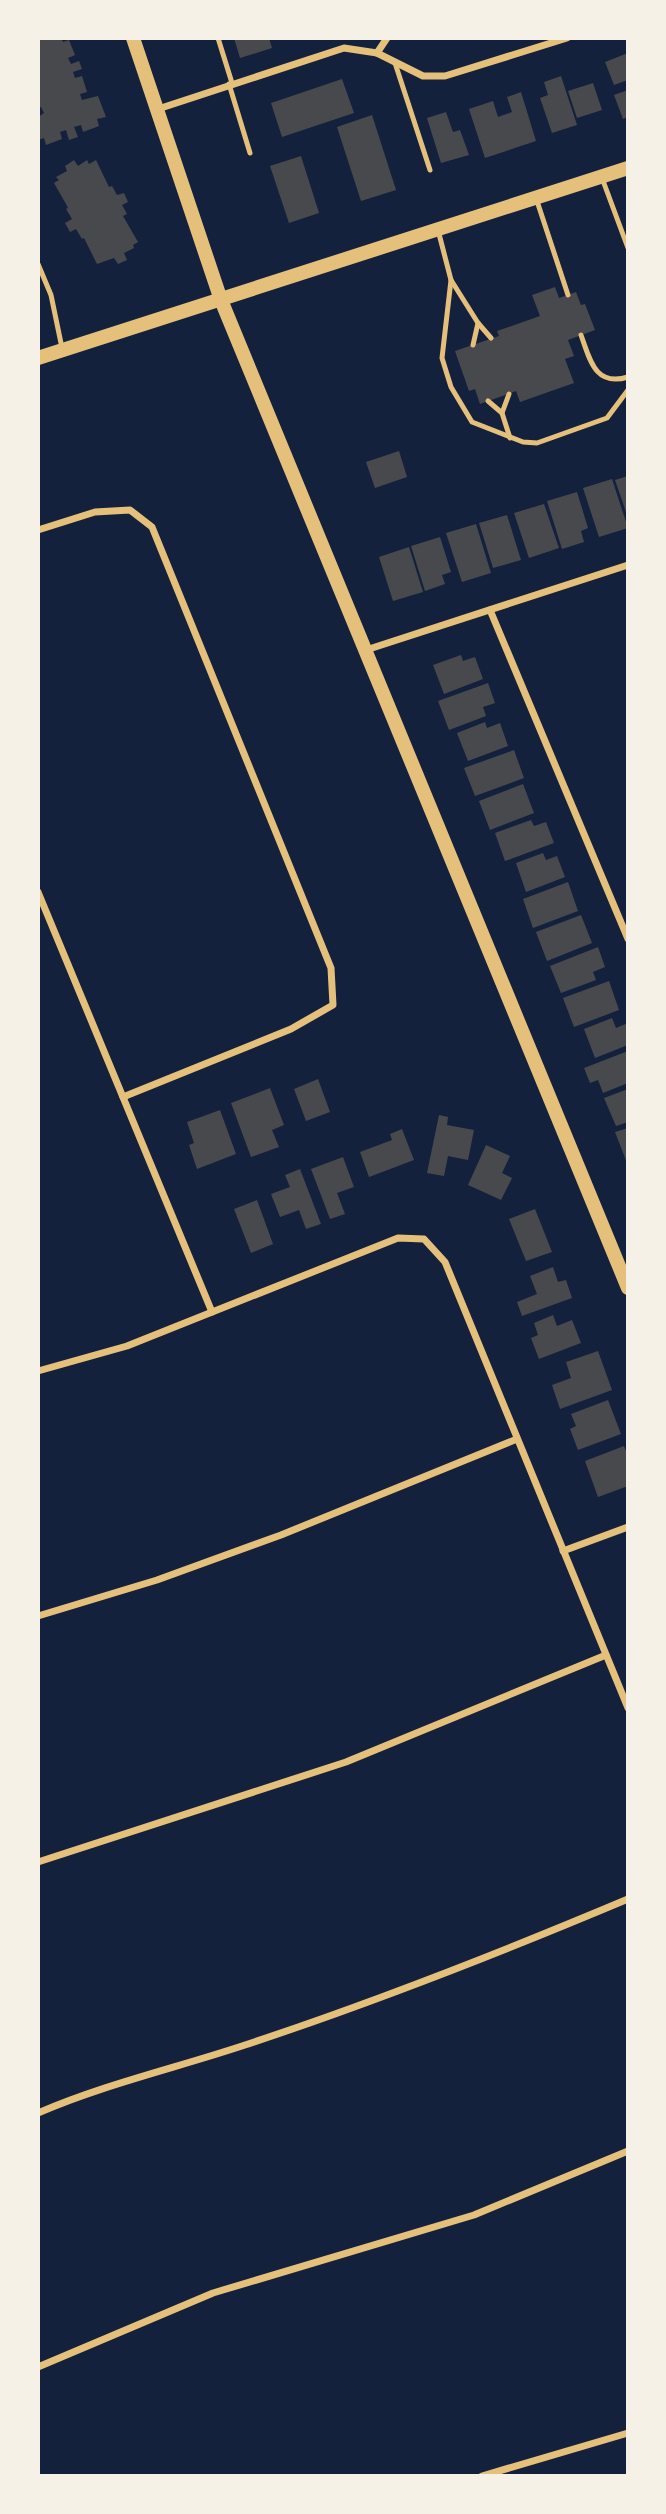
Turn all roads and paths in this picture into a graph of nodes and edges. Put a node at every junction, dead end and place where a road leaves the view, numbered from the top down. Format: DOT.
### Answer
graph roads {
  1 [pos="133,38"];
  2 [pos="218,38"];
  3 [pos="387,38"];
  4 [pos="568,38"];
  5 [pos="377,52"];
  6 [pos="395,63"];
  7 [pos="230,83"];
  8 [pos="157,109"];
  9 [pos="250,153"];
  10 [pos="628,168"];
  11 [pos="430,170"];
  12 [pos="601,177"];
  13 [pos="536,198"];
  14 [pos="438,230"];
  15 [pos="628,248"];
  16 [pos="38,264"];
  17 [pos="451,280"];
  18 [pos="568,295"];
  19 [pos="221,300"];
  20 [pos="478,323"];
  21 [pos="580,335"];
  22 [pos="491,338"];
  23 [pos="472,345"];
  24 [pos="63,350"];
  25 [pos="38,358"];
  26 [pos="628,377"];
  27 [pos="628,390"];
  28 [pos="509,394"];
  29 [pos="488,401"];
  30 [pos="502,413"];
  31 [pos="510,438"];
  32 [pos="38,530"];
  33 [pos="628,565"];
  34 [pos="490,610"];
  35 [pos="365,650"];
  36 [pos="38,892"];
  37 [pos="628,939"];
  38 [pos="123,1097"];
  39 [pos="628,1288"];
  40 [pos="212,1312"];
  41 [pos="38,1371"];
  42 [pos="517,1439"];
  43 [pos="628,1527"];
  44 [pos="563,1551"];
  45 [pos="38,1616"];
  46 [pos="606,1655"];
  47 [pos="628,1708"];
  48 [pos="38,1861"];
  49 [pos="628,1899"];
  50 [pos="38,2113"];
  51 [pos="628,2151"];
  52 [pos="38,2367"];
  53 [pos="628,2433"];
  54 [pos="482,2476"];
  1 -- 8 [label="main road"];
  2 -- 7 [label="lane"];
  3 -- 5 [label="street"];
  4 -- 6 [label="street"];
  5 -- 6 [label="street"];
  5 -- 7 [label="street"];
  6 -- 11 [label="lane"];
  7 -- 8 [label="street"];
  7 -- 9 [label="lane"];
  8 -- 19 [label="main road"];
  10 -- 12 [label="main road"];
  12 -- 13 [label="main road"];
  12 -- 15 [label="lane"];
  13 -- 14 [label="main road"];
  13 -- 18 [label="lane"];
  14 -- 17 [label="lane"];
  14 -- 19 [label="main road"];
  16 -- 24 [label="lane"];
  17 -- 20 [label="lane"];
  17 -- 31 [label="lane"];
  19 -- 24 [label="main road"];
  19 -- 35 [label="main road"];
  20 -- 22 [label="lane"];
  20 -- 23 [label="lane"];
  21 -- 26 [label="lane"];
  24 -- 25 [label="main road"];
  27 -- 31 [label="lane"];
  28 -- 30 [label="lane"];
  29 -- 30 [label="lane"];
  30 -- 31 [label="lane"];
  32 -- 38 [label="street"];
  33 -- 34 [label="street"];
  34 -- 35 [label="street"];
  34 -- 37 [label="street"];
  35 -- 39 [label="main road"];
  36 -- 38 [label="street"];
  38 -- 40 [label="street"];
  40 -- 41 [label="street"];
  40 -- 42 [label="street"];
  42 -- 44 [label="street"];
  42 -- 45 [label="street"];
  43 -- 44 [label="street"];
  44 -- 46 [label="street"];
  46 -- 47 [label="street"];
  46 -- 48 [label="street"];
  49 -- 50 [label="street"];
  51 -- 52 [label="street"];
  53 -- 54 [label="street"];
}
